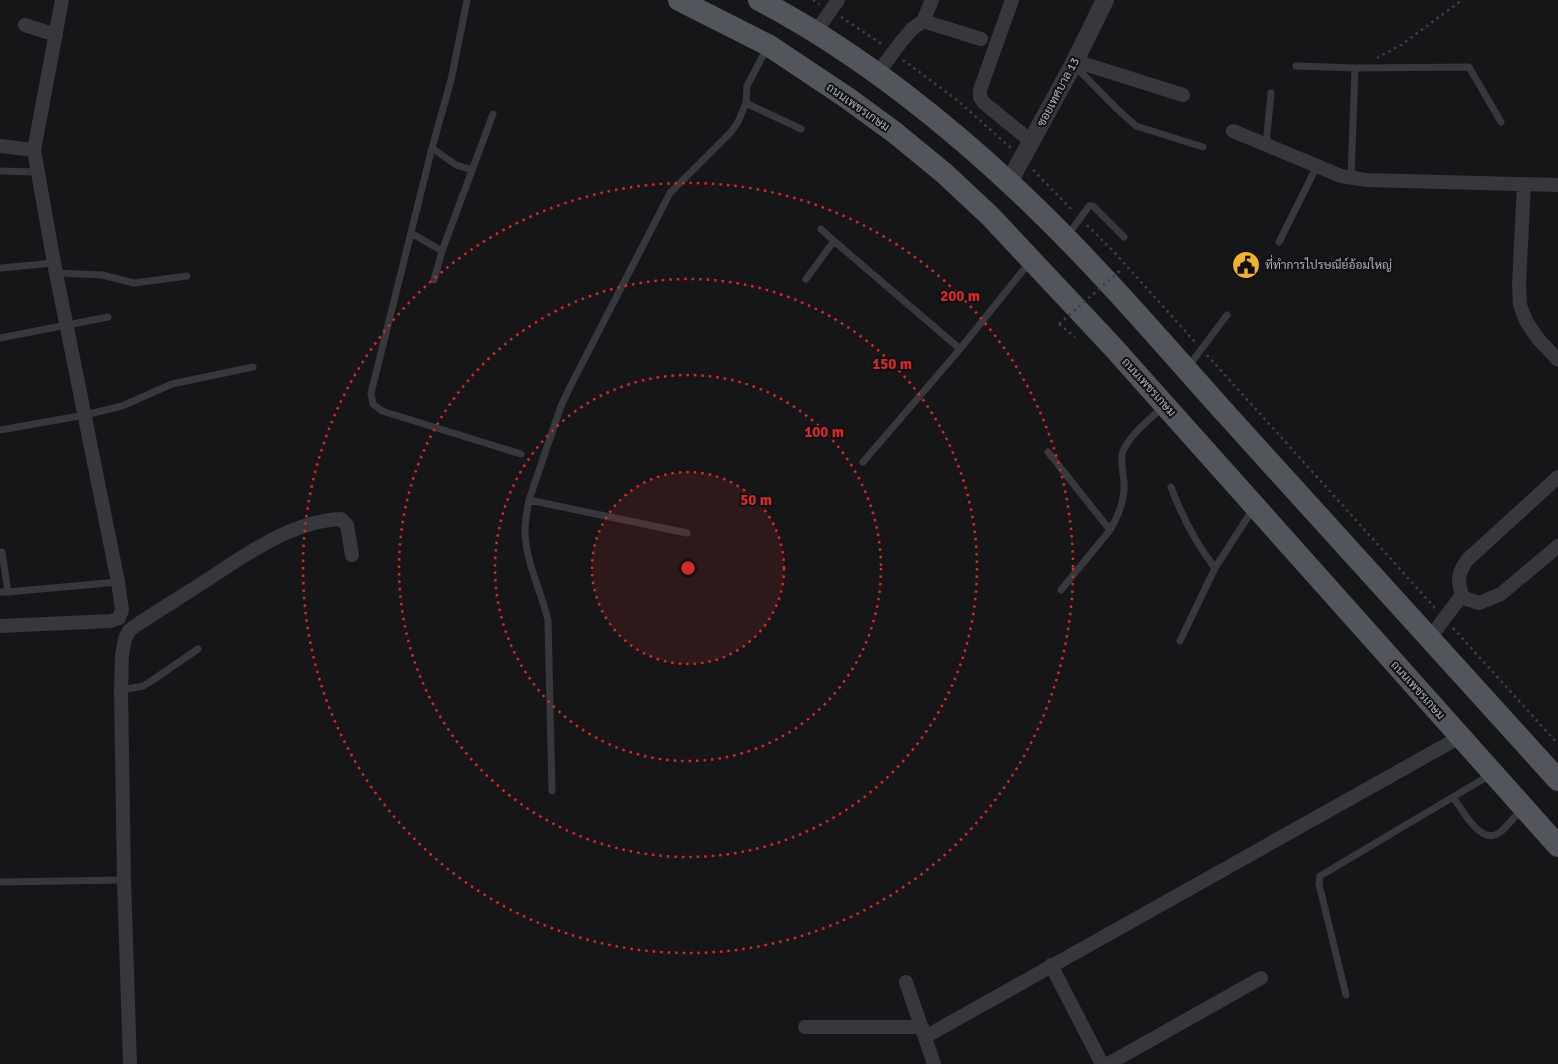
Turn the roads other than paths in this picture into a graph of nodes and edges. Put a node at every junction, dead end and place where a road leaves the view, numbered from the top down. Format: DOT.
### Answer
graph roads {
  1 [pos="62,0"];
  2 [pos="467,0"];
  3 [pos="679,0"];
  4 [pos="759,0"];
  5 [pos="932,0"];
  6 [pos="1012,0"];
  7 [pos="1105,0"];
  8 [pos="834,5"];
  9 [pos="923,21"];
  10 [pos="25,25"];
  11 [pos="815,33"];
  12 [pos="56,35"];
  13 [pos="981,38"];
  14 [pos="768,45"];
  15 [pos="1074,63"];
  16 [pos="1296,66"];
  17 [pos="1358,67"];
  18 [pos="877,74"];
  19 [pos="1271,93"];
  20 [pos="1183,95"];
  21 [pos="746,103"];
  22 [pos="493,114"];
  23 [pos="1501,122"];
  24 [pos="801,129"];
  25 [pos="1233,131"];
  26 [pos="1032,142"];
  27 [pos="1266,145"];
  28 [pos="0,146"];
  29 [pos="1203,147"];
  30 [pos="432,148"];
  31 [pos="34,150"];
  32 [pos="1318,166"];
  33 [pos="0,170"];
  34 [pos="472,170"];
  35 [pos="37,172"];
  36 [pos="1351,177"];
  37 [pos="1009,182"];
  38 [pos="1524,184"];
  39 [pos="1558,185"];
  40 [pos="821,229"];
  41 [pos="411,233"];
  42 [pos="1066,238"];
  43 [pos="1124,238"];
  44 [pos="834,241"];
  45 [pos="1279,242"];
  46 [pos="442,251"];
  47 [pos="1032,259"];
  48 [pos="1,268"];
  49 [pos="55,268"];
  50 [pos="187,276"];
  51 [pos="806,279"];
  52 [pos="434,280"];
  53 [pos="1227,316"];
  54 [pos="108,317"];
  55 [pos="66,325"];
  56 [pos="0,338"];
  57 [pos="960,349"];
  58 [pos="1558,360"];
  59 [pos="254,367"];
  60 [pos="1186,370"];
  61 [pos="1165,405"];
  62 [pos="85,415"];
  63 [pos="0,430"];
  64 [pos="1048,452"];
  65 [pos="521,454"];
  66 [pos="863,462"];
  67 [pos="1558,477"];
  68 [pos="1170,486"];
  69 [pos="529,500"];
  70 [pos="1255,507"];
  71 [pos="1110,530"];
  72 [pos="686,533"];
  73 [pos="1558,546"];
  74 [pos="2,552"];
  75 [pos="352,555"];
  76 [pos="1215,568"];
  77 [pos="118,582"];
  78 [pos="1061,590"];
  79 [pos="4,592"];
  80 [pos="1461,597"];
  81 [pos="119,618"];
  82 [pos="0,626"];
  83 [pos="129,631"];
  84 [pos="1429,639"];
  85 [pos="1180,641"];
  86 [pos="198,649"];
  87 [pos="121,690"];
  88 [pos="1460,737"];
  89 [pos="1492,773"];
  90 [pos="1558,780"];
  91 [pos="552,791"];
  92 [pos="1453,796"];
  93 [pos="1523,808"];
  94 [pos="1558,846"];
  95 [pos="124,880"];
  96 [pos="0,882"];
  97 [pos="1050,966"];
  98 [pos="1261,978"];
  99 [pos="906,982"];
  100 [pos="1346,995"];
  101 [pos="805,1027"];
  102 [pos="924,1032"];
  103 [pos="130,1064"];
  104 [pos="934,1064"];
  105 [pos="1102,1064"];
  106 [pos="1108,1064"];
  1 -- 12 [label="street"];
  2 -- 30 [label="lane"];
  3 -- 14 [label="main road, ถนนเพชรเกษม"];
  4 -- 11 [label="main road"];
  5 -- 9 [label="street"];
  6 -- 26 [label="street"];
  7 -- 15 [label="street, ซอยเทศบาล 13"];
  8 -- 11 [label="street"];
  9 -- 13 [label="street"];
  9 -- 18 [label="street"];
  10 -- 12 [label="street"];
  11 -- 18 [label="main road"];
  12 -- 31 [label="street"];
  14 -- 21 [label="lane"];
  14 -- 47 [label="main road, ถนนเพชรเกษม"];
  15 -- 20 [label="street"];
  15 -- 26 [label="street, ซอยเทศบาล 13"];
  15 -- 29 [label="lane"];
  16 -- 17 [label="lane"];
  17 -- 23 [label="lane"];
  17 -- 36 [label="lane"];
  18 -- 37 [label="main road"];
  19 -- 27 [label="lane"];
  21 -- 24 [label="lane"];
  21 -- 69 [label="lane"];
  22 -- 34 [label="lane"];
  25 -- 27 [label="street"];
  26 -- 37 [label="street, ซอยเทศบาล 13"];
  27 -- 32 [label="street"];
  28 -- 31 [label="street"];
  30 -- 34 [label="lane"];
  30 -- 41 [label="lane"];
  31 -- 35 [label="street"];
  32 -- 36 [label="street"];
  32 -- 45 [label="lane"];
  33 -- 35 [label="lane"];
  34 -- 46 [label="lane"];
  35 -- 49 [label="street"];
  36 -- 38 [label="street"];
  37 -- 42 [label="main road"];
  38 -- 39 [label="street"];
  38 -- 58 [label="street"];
  40 -- 44 [label="lane"];
  41 -- 46 [label="lane"];
  41 -- 65 [label="lane"];
  42 -- 43 [label="lane"];
  42 -- 60 [label="main road"];
  44 -- 51 [label="lane"];
  44 -- 57 [label="lane"];
  46 -- 52 [label="lane"];
  47 -- 57 [label="lane"];
  47 -- 61 [label="main road, ถนนเพชรเกษม"];
  48 -- 49 [label="lane"];
  49 -- 50 [label="lane"];
  49 -- 55 [label="street"];
  53 -- 60 [label="lane"];
  54 -- 55 [label="lane"];
  55 -- 56 [label="lane"];
  55 -- 62 [label="street"];
  57 -- 66 [label="lane"];
  59 -- 62 [label="lane"];
  60 -- 84 [label="main road"];
  61 -- 70 [label="main road, ถนนเพชรเกษม"];
  61 -- 71 [label="lane"];
  62 -- 63 [label="lane"];
  62 -- 77 [label="street"];
  64 -- 71 [label="lane"];
  67 -- 80 [label="street"];
  68 -- 76 [label="lane"];
  69 -- 72 [label="lane"];
  69 -- 91 [label="lane"];
  70 -- 76 [label="lane"];
  70 -- 88 [label="main road, ถนนเพชรเกษม"];
  71 -- 78 [label="lane"];
  73 -- 80 [label="street"];
  74 -- 79 [label="lane"];
  75 -- 83 [label="street"];
  76 -- 85 [label="lane"];
  77 -- 79 [label="lane"];
  77 -- 81 [label="street"];
  80 -- 84 [label="street"];
  81 -- 82 [label="street"];
  81 -- 83 [label="street"];
  83 -- 87 [label="street"];
  84 -- 90 [label="main road"];
  86 -- 87 [label="lane"];
  87 -- 95 [label="street"];
  88 -- 89 [label="main road, ถนนเพชรเกษม"];
  88 -- 97 [label="street"];
  89 -- 92 [label="lane"];
  89 -- 93 [label="main road, ถนนเพชรเกษม"];
  92 -- 93 [label="lane"];
  92 -- 100 [label="lane"];
  93 -- 94 [label="main road, ถนนเพชรเกษม"];
  95 -- 96 [label="lane"];
  95 -- 103 [label="street"];
  97 -- 102 [label="street"];
  97 -- 105 [label="street"];
  98 -- 106 [label="street"];
  99 -- 102 [label="street"];
  101 -- 102 [label="street"];
  102 -- 104 [label="street"];
}
